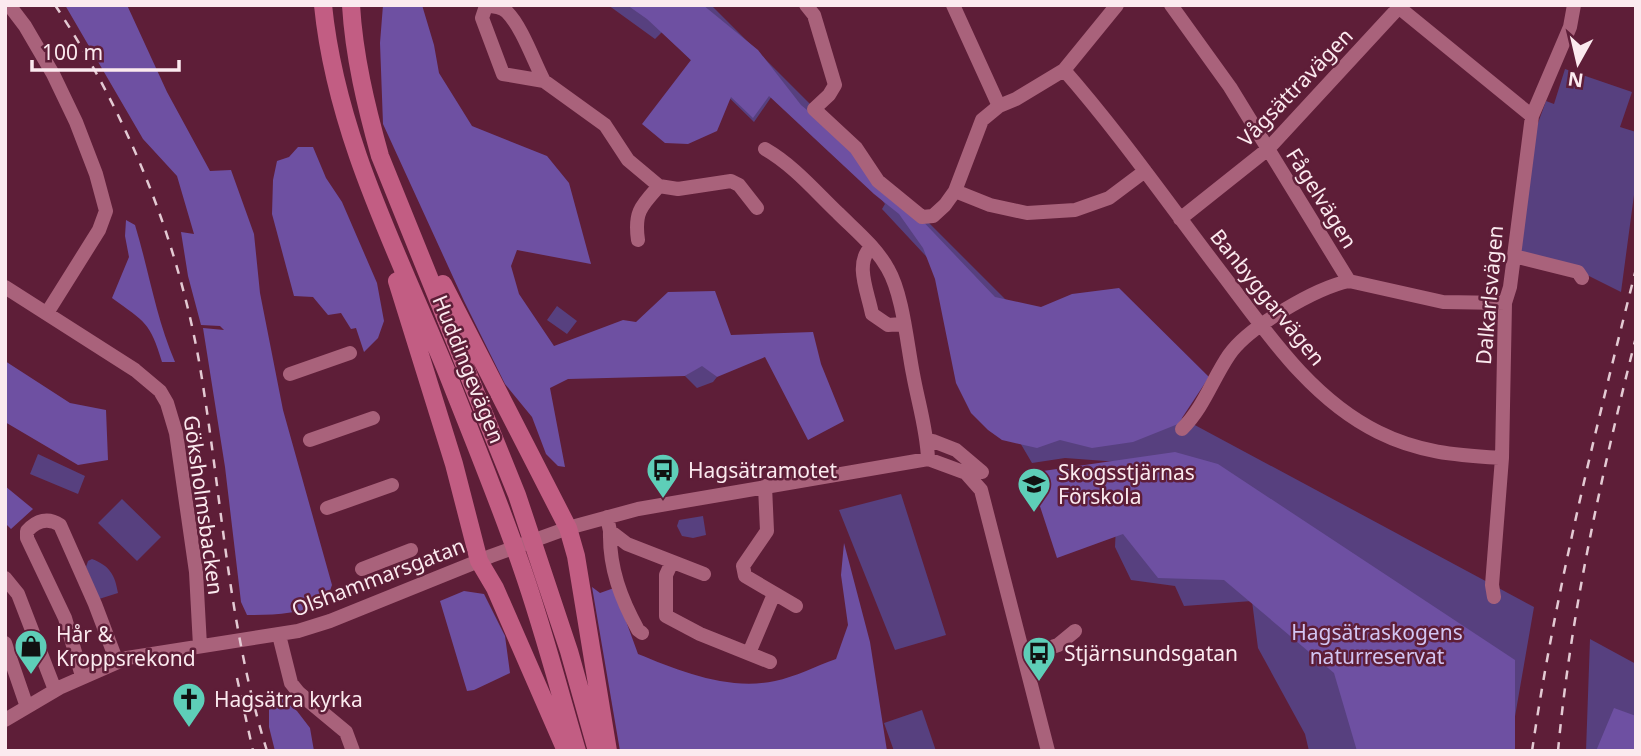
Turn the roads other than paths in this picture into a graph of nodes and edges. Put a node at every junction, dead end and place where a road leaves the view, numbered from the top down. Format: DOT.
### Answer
graph roads {
  1 [pos="9,5"];
  2 [pos="323,5"];
  3 [pos="351,5"];
  4 [pos="806,5"];
  5 [pos="953,5"];
  6 [pos="1117,5"];
  7 [pos="1171,5"];
  8 [pos="1574,5"];
  9 [pos="1398,6"];
  10 [pos="1064,69"];
  11 [pos="544,81"];
  12 [pos="999,106"];
  13 [pos="1532,116"];
  14 [pos="765,149"];
  15 [pos="1268,149"];
  16 [pos="1145,171"];
  17 [pos="659,186"];
  18 [pos="955,191"];
  19 [pos="394,194"];
  20 [pos="757,208"];
  21 [pos="1180,219"];
  22 [pos="386,229"];
  23 [pos="638,240"];
  24 [pos="872,247"];
  25 [pos="1514,256"];
  26 [pos="1582,278"];
  27 [pos="1349,281"];
  28 [pos="5,287"];
  29 [pos="1505,303"];
  30 [pos="47,313"];
  31 [pos="903,324"];
  32 [pos="1261,326"];
  33 [pos="350,353"];
  34 [pos="290,374"];
  35 [pos="373,418"];
  36 [pos="1182,429"];
  37 [pos="310,440"];
  38 [pos="933,441"];
  39 [pos="1502,458"];
  40 [pos="928,459"];
  41 [pos="982,472"];
  42 [pos="391,485"];
  43 [pos="765,486"];
  44 [pos="327,508"];
  45 [pos="609,524"];
  46 [pos="563,530"];
  47 [pos="411,550"];
  48 [pos="485,559"];
  49 [pos="672,562"];
  50 [pos="362,569"];
  51 [pos="704,574"];
  52 [pos="5,578"];
  53 [pos="774,594"];
  54 [pos="1494,597"];
  55 [pos="796,607"];
  56 [pos="1075,631"];
  57 [pos="642,633"];
  58 [pos="279,635"];
  59 [pos="5,643"];
  60 [pos="200,646"];
  61 [pos="749,653"];
  62 [pos="1025,656"];
  63 [pos="117,662"];
  64 [pos="770,662"];
  65 [pos="82,676"];
  66 [pos="55,691"];
  67 [pos="27,707"];
  68 [pos="5,720"];
  69 [pos="353,751"];
  70 [pos="566,751"];
  71 [pos="577,751"];
  72 [pos="597,751"];
  73 [pos="608,751"];
  74 [pos="1048,751"];
  1 -- 30 [label="street"];
  2 -- 22 [label="main road, Huddingevägen"];
  3 -- 19 [label="main road, Huddingevägen"];
  4 -- 18 [label="street"];
  5 -- 12 [label="street"];
  6 -- 10 [label="street"];
  7 -- 15 [label="street, Fågelvägen"];
  8 -- 13 [label="street, Dalkarlsvägen"];
  9 -- 13 [label="street"];
  9 -- 15 [label="street, Vågsättravägen"];
  10 -- 12 [label="street"];
  10 -- 16 [label="street, Banbyggarvägen"];
  11 -- 11 [label="street"];
  11 -- 17 [label="street"];
  12 -- 18 [label="street"];
  13 -- 25 [label="street, Dalkarlsvägen"];
  14 -- 24 [label="street"];
  15 -- 21 [label="street, Vågsättravägen"];
  15 -- 27 [label="street, Fågelvägen"];
  16 -- 18 [label="street"];
  16 -- 21 [label="street, Banbyggarvägen"];
  17 -- 20 [label="street"];
  17 -- 23 [label="street"];
  19 -- 46 [label="main road"];
  19 -- 72 [label="main road, Huddingevägen"];
  21 -- 32 [label="street, Banbyggarvägen"];
  22 -- 48 [label="main road"];
  22 -- 71 [label="main road, Huddingevägen"];
  24 -- 31 [label="street"];
  24 -- 31 [label="street"];
  25 -- 26 [label="street"];
  25 -- 29 [label="street, Dalkarlsvägen"];
  27 -- 29 [label="street, Fågelvägen"];
  27 -- 32 [label="street"];
  28 -- 30 [label="street, Göksholmsbacken"];
  29 -- 39 [label="street, Dalkarlsvägen"];
  30 -- 60 [label="street, Göksholmsbacken"];
  31 -- 40 [label="street"];
  32 -- 36 [label="street"];
  32 -- 39 [label="street, Banbyggarvägen"];
  33 -- 34 [label="street"];
  35 -- 37 [label="street"];
  38 -- 41 [label="street"];
  39 -- 54 [label="street, Dalkarlsvägen"];
  40 -- 43 [label="street, Olshammarsgatan"];
  40 -- 62 [label="street"];
  42 -- 44 [label="street"];
  43 -- 45 [label="street, Olshammarsgatan"];
  43 -- 53 [label="street"];
  45 -- 46 [label="street, Olshammarsgatan"];
  45 -- 49 [label="street"];
  45 -- 57 [label="street"];
  46 -- 48 [label="street, Olshammarsgatan"];
  46 -- 73 [label="main road"];
  47 -- 50 [label="street, Olshammarsgatan"];
  48 -- 58 [label="street, Olshammarsgatan"];
  48 -- 70 [label="main road"];
  49 -- 51 [label="street"];
  49 -- 61 [label="street"];
  52 -- 66 [label="street"];
  53 -- 55 [label="street"];
  53 -- 61 [label="street"];
  56 -- 62 [label="street"];
  58 -- 60 [label="street, Olshammarsgatan"];
  58 -- 69 [label="street"];
  59 -- 67 [label="street"];
  60 -- 63 [label="street, Olshammarsgatan"];
  61 -- 64 [label="street"];
  62 -- 74 [label="street"];
  63 -- 65 [label="street, Olshammarsgatan"];
  63 -- 65 [label="street"];
  65 -- 66 [label="street, Olshammarsgatan"];
  66 -- 67 [label="street, Olshammarsgatan"];
  67 -- 68 [label="street, Olshammarsgatan"];
}
